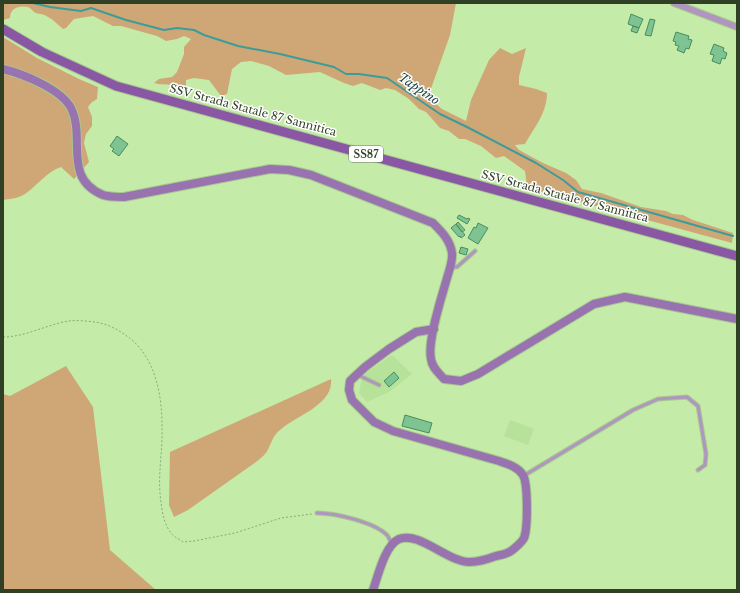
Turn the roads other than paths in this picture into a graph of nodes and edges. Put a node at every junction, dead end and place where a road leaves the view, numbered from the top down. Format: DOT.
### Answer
graph roads {
  1 [pos="674,3"];
  2 [pos="737,27"];
  3 [pos="3,29"];
  4 [pos="3,69"];
  5 [pos="475,251"];
  6 [pos="737,256"];
  7 [pos="450,267"];
  8 [pos="737,319"];
  9 [pos="434,329"];
  10 [pos="357,374"];
  11 [pos="380,385"];
  12 [pos="698,470"];
  13 [pos="523,475"];
  14 [pos="317,513"];
  15 [pos="392,544"];
  16 [pos="373,590"];
  1 -- 2 [label="street"];
  3 -- 6 [label="main road, SSV Strada Statale 87 Sannitica / SS87"];
  4 -- 7 [label="street"];
  5 -- 7 [label="lane"];
  7 -- 9 [label="street"];
  8 -- 9 [label="street"];
  9 -- 10 [label="street"];
  10 -- 11 [label="lane"];
  10 -- 13 [label="street"];
  12 -- 13 [label="lane"];
  13 -- 15 [label="street"];
  14 -- 15 [label="lane"];
  15 -- 16 [label="street"];
}
